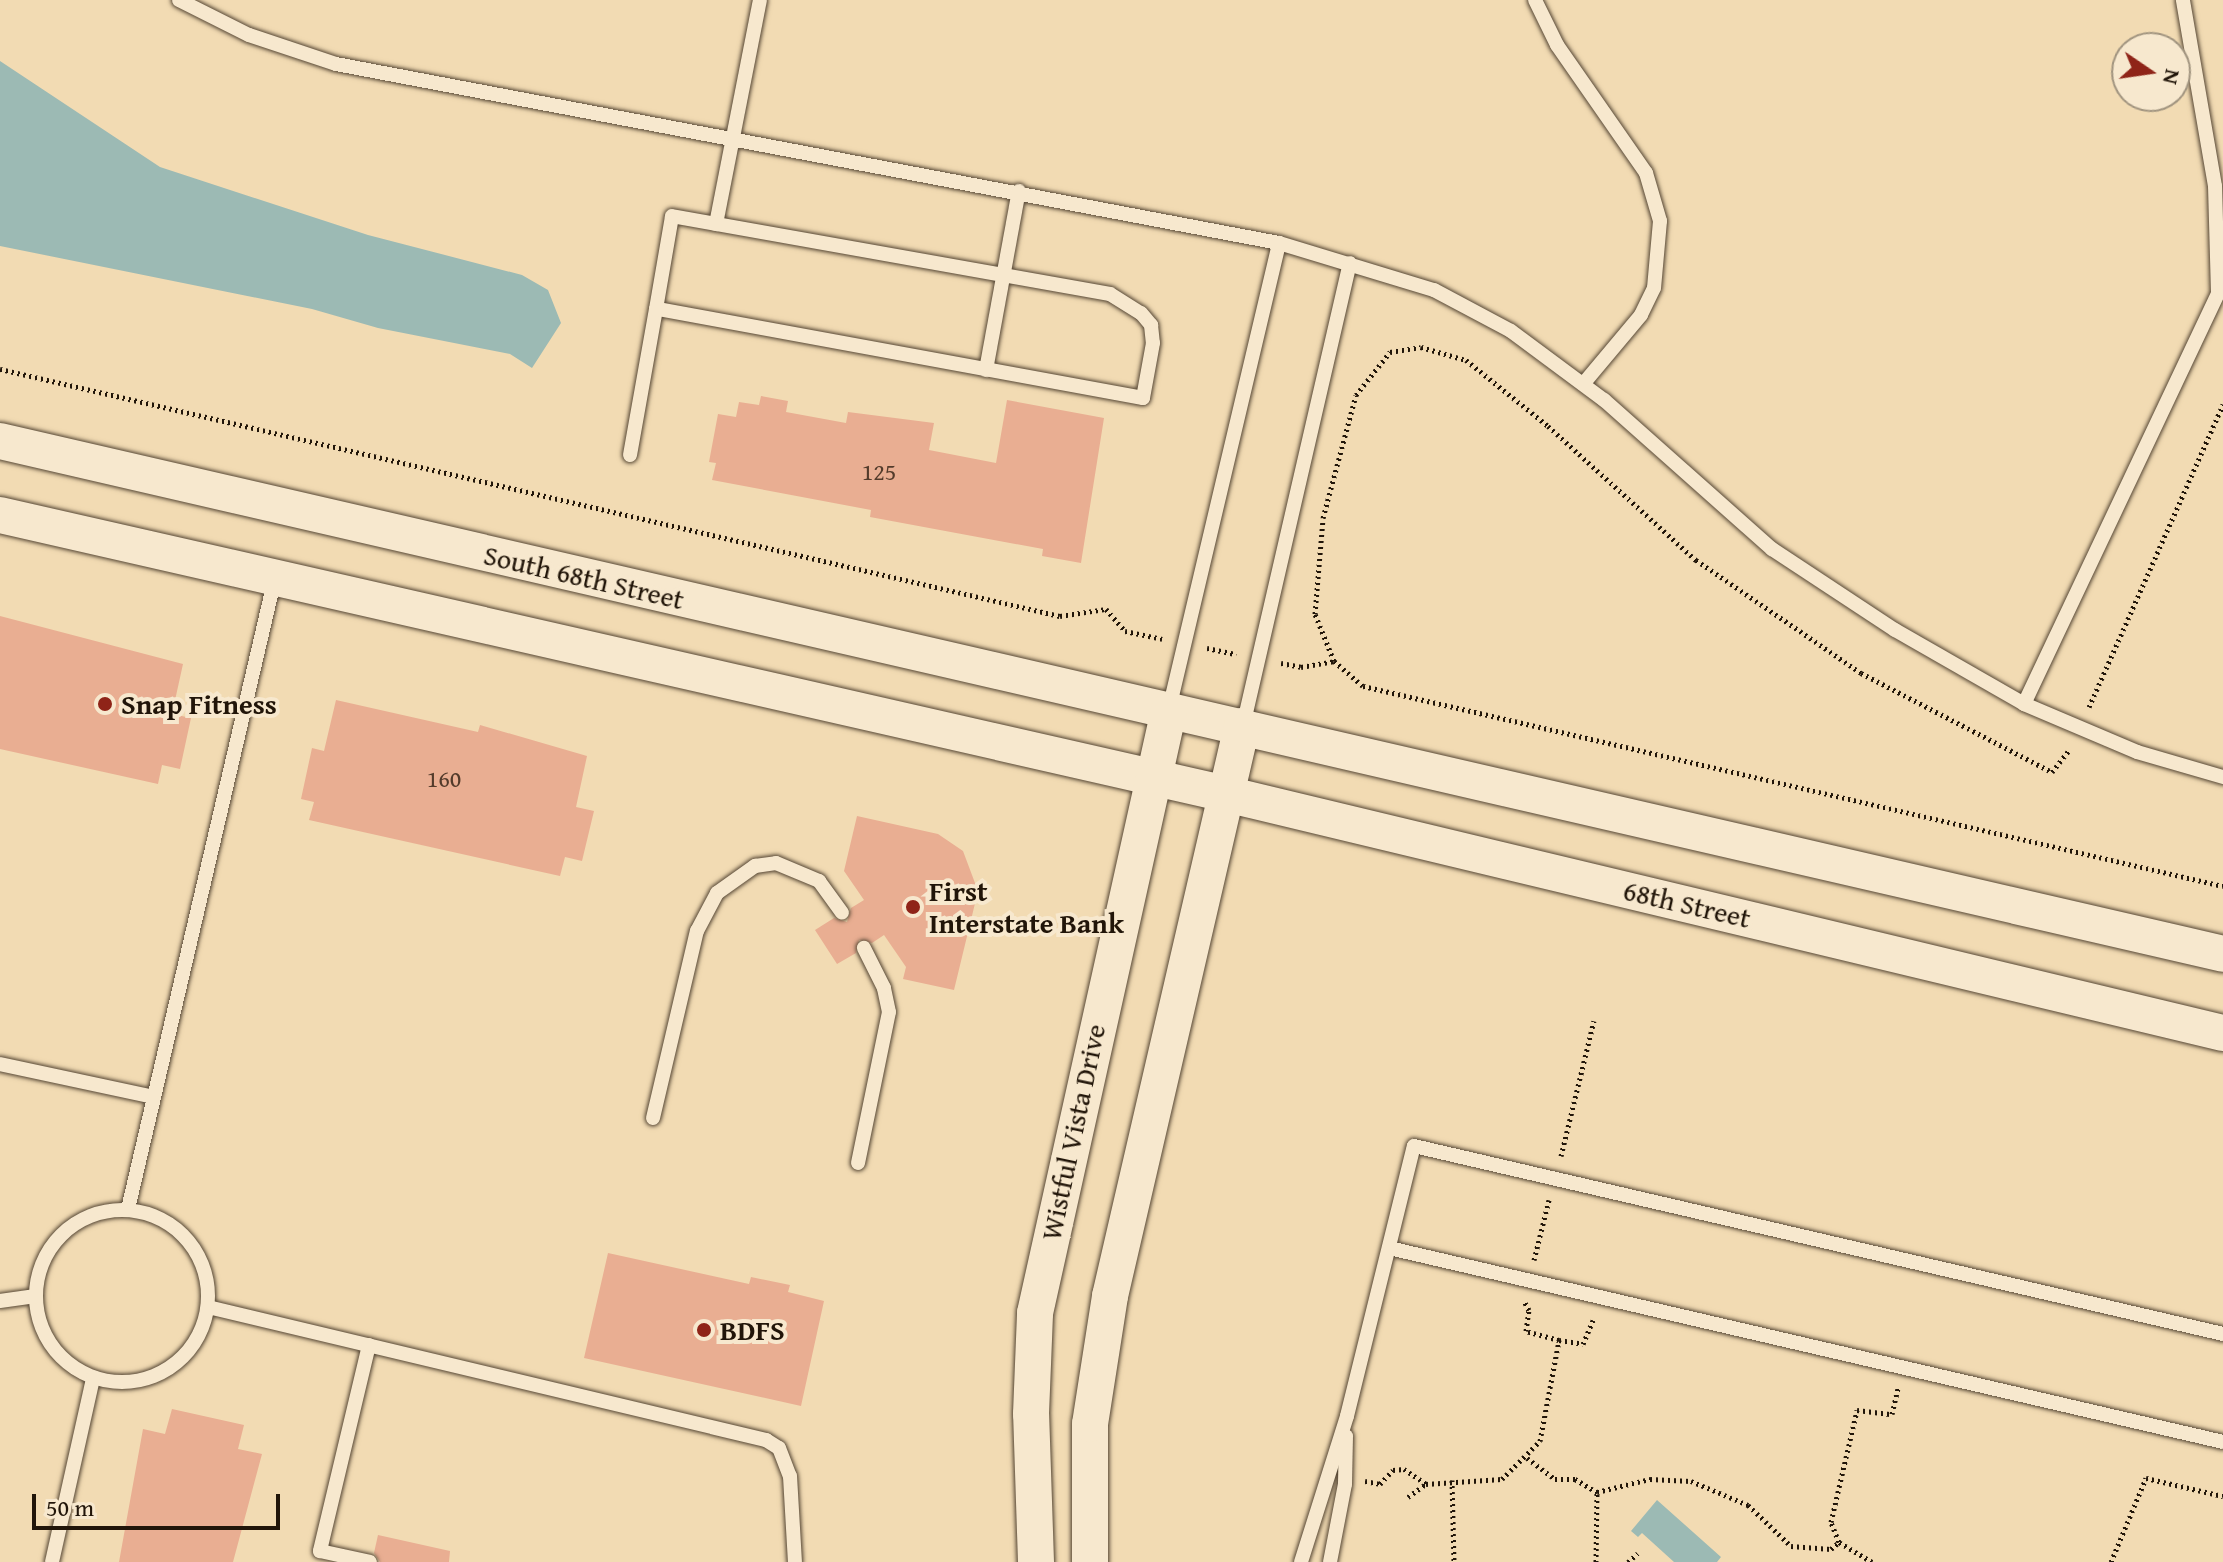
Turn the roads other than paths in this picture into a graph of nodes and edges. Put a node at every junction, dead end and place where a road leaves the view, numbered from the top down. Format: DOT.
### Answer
graph roads {
  1 [pos="179,0"];
  2 [pos="760,0"];
  3 [pos="1535,0"];
  4 [pos="2183,0"];
  5 [pos="205,6"];
  6 [pos="733,137"];
  7 [pos="1019,191"];
  8 [pos="716,224"];
  9 [pos="1279,243"];
  10 [pos="1350,263"];
  11 [pos="1004,275"];
  12 [pos="656,309"];
  13 [pos="986,370"];
  14 [pos="1583,384"];
  15 [pos="0,441"];
  16 [pos="630,455"];
  17 [pos="0,515"];
  18 [pos="275,578"];
  19 [pos="2024,704"];
  20 [pos="1169,710"];
  21 [pos="1242,726"];
  22 [pos="2223,777"];
  23 [pos="1150,778"];
  24 [pos="1226,794"];
  25 [pos="842,913"];
  26 [pos="864,948"];
  27 [pos="2223,954"];
  28 [pos="2223,1033"];
  29 [pos="0,1064"];
  30 [pos="154,1097"];
  31 [pos="653,1118"];
  32 [pos="858,1163"];
  33 [pos="128,1209"];
  34 [pos="1389,1248"];
  35 [pos="36,1296"];
  36 [pos="0,1301"];
  37 [pos="208,1307"];
  38 [pos="2223,1334"];
  39 [pos="369,1345"];
  40 [pos="93,1378"];
  41 [pos="1347,1416"];
  42 [pos="2223,1442"];
  43 [pos="52,1562"];
  44 [pos="370,1562"];
  45 [pos="795,1562"];
  46 [pos="1036,1562"];
  47 [pos="1090,1562"];
  48 [pos="1301,1562"];
  49 [pos="1330,1562"];
  1 -- 5 [label="lane"];
  2 -- 6 [label="lane"];
  3 -- 14 [label="lane"];
  4 -- 19 [label="lane"];
  5 -- 6 [label="lane"];
  6 -- 7 [label="lane"];
  6 -- 8 [label="lane"];
  7 -- 9 [label="lane"];
  7 -- 11 [label="lane"];
  8 -- 11 [label="lane"];
  8 -- 12 [label="lane"];
  9 -- 10 [label="lane"];
  9 -- 20 [label="lane"];
  10 -- 14 [label="lane"];
  10 -- 21 [label="lane"];
  11 -- 13 [label="lane"];
  11 -- 13 [label="lane"];
  12 -- 13 [label="lane"];
  12 -- 16 [label="lane"];
  14 -- 19 [label="lane"];
  15 -- 20 [label="street, South 68th Street"];
  17 -- 18 [label="street"];
  18 -- 23 [label="street"];
  18 -- 30 [label="lane"];
  19 -- 22 [label="lane"];
  20 -- 21 [label="street"];
  20 -- 23 [label="street, Wistful Vista Drive"];
  21 -- 24 [label="street"];
  21 -- 27 [label="street"];
  23 -- 24 [label="street, 68th Street"];
  23 -- 46 [label="street, Wistful Vista Drive"];
  24 -- 28 [label="street, 68th Street"];
  24 -- 47 [label="street"];
  25 -- 31 [label="lane"];
  26 -- 32 [label="lane"];
  29 -- 30 [label="lane"];
  30 -- 33 [label="lane"];
  33 -- 35 [label="lane"];
  33 -- 37 [label="lane"];
  34 -- 38 [label="lane"];
  34 -- 41 [label="lane"];
  34 -- 42 [label="lane"];
  35 -- 36 [label="lane"];
  35 -- 40 [label="lane"];
  37 -- 39 [label="lane"];
  37 -- 40 [label="lane"];
  39 -- 44 [label="lane"];
  39 -- 45 [label="lane"];
  40 -- 43 [label="lane"];
  41 -- 48 [label="lane"];
  41 -- 49 [label="lane"];
}
